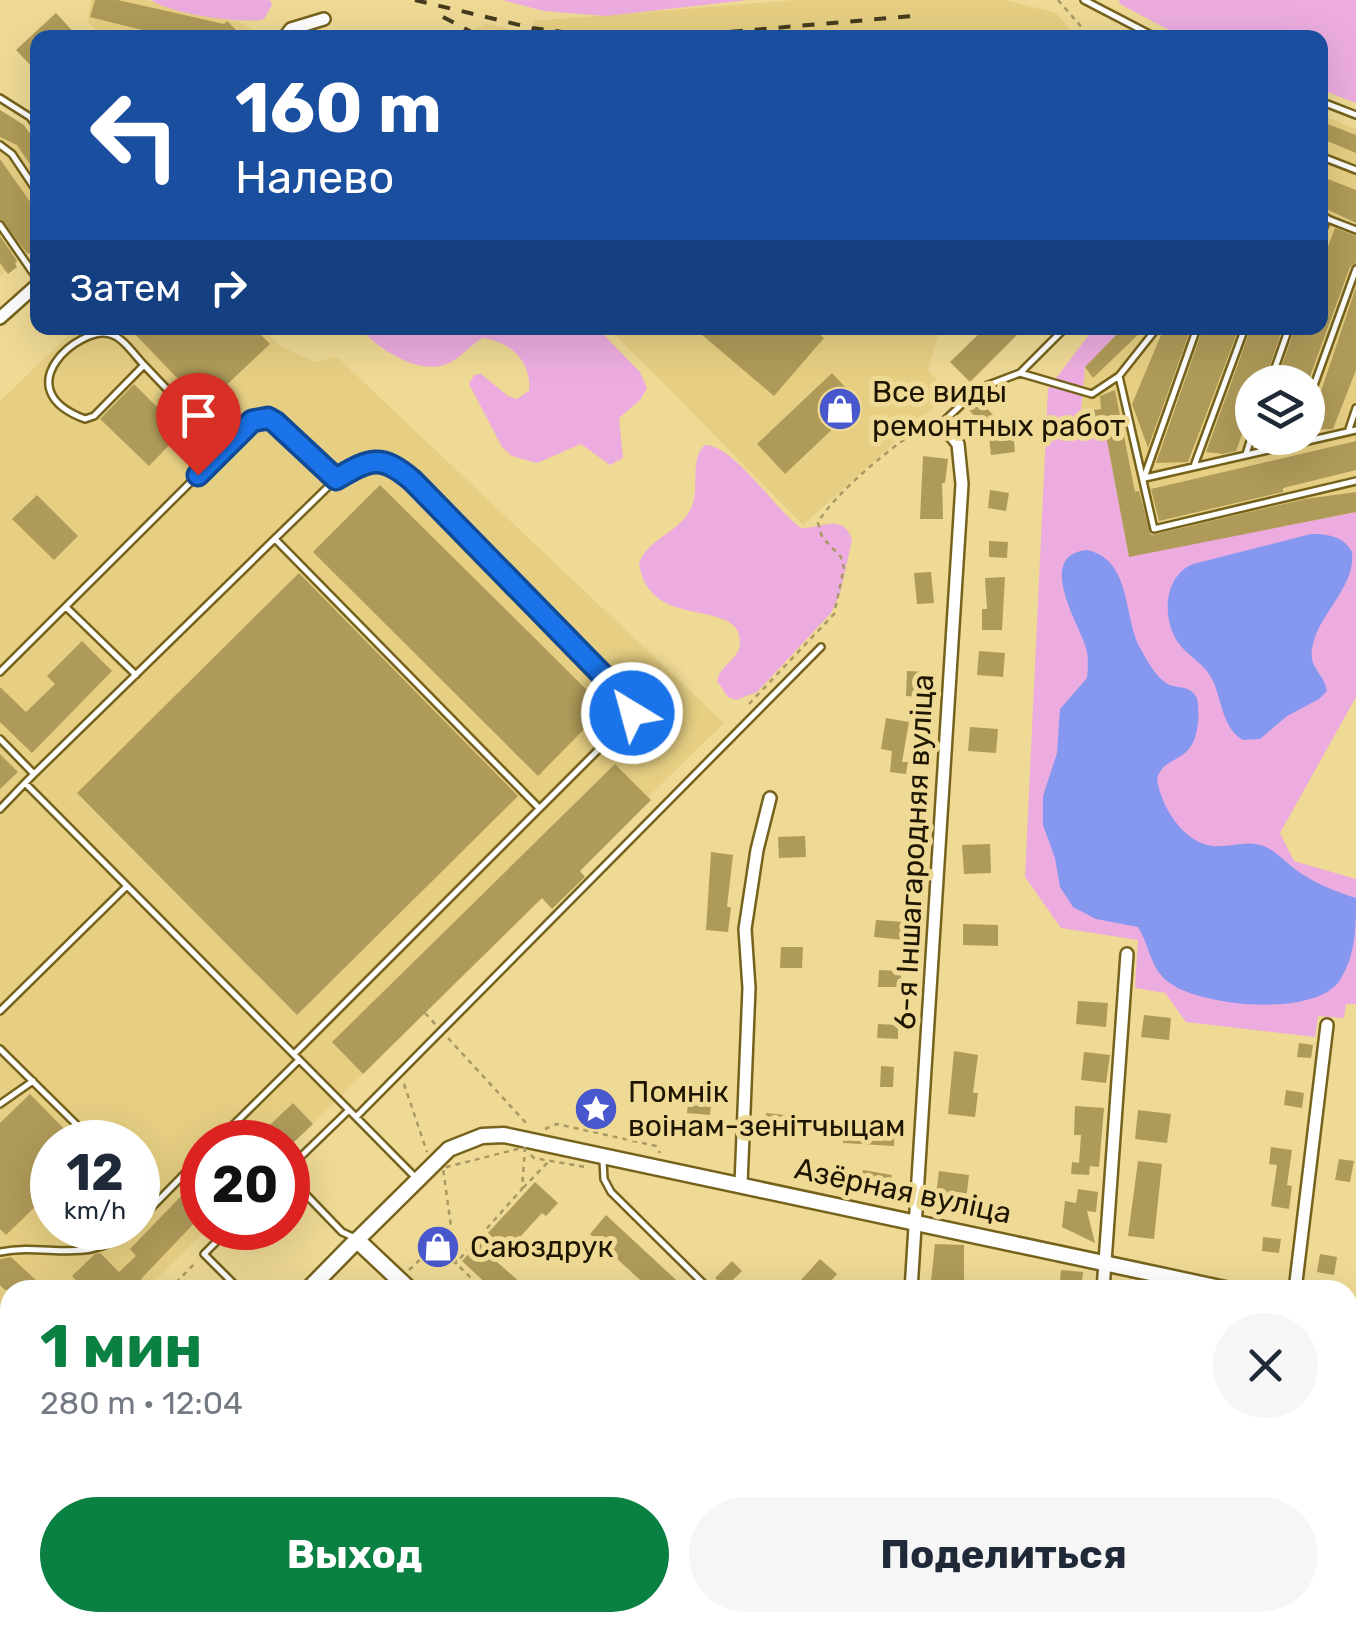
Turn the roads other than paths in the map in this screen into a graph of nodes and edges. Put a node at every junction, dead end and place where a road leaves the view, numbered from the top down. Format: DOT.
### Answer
graph roads {
  1 [pos="1084,0"];
  2 [pos="1098,3"];
  3 [pos="324,19"];
  4 [pos="291,30"];
  5 [pos="1143,30"];
  6 [pos="0,98"];
  7 [pos="1328,104"];
  8 [pos="1356,115"];
  9 [pos="30,117"];
  10 [pos="0,145"];
  11 [pos="1328,159"];
  12 [pos="1356,170"];
  13 [pos="30,181"];
  14 [pos="1328,219"];
  15 [pos="0,225"];
  16 [pos="1356,230"];
  17 [pos="1356,269"];
  18 [pos="30,270"];
  19 [pos="30,290"];
  20 [pos="0,318"];
  21 [pos="94,335"];
  22 [pos="109,335"];
  23 [pos="1058,335"];
  24 [pos="1151,335"];
  25 [pos="1195,335"];
  26 [pos="1242,335"];
  27 [pos="1287,335"];
  28 [pos="144,365"];
  29 [pos="1276,365"];
  30 [pos="1321,365"];
  31 [pos="1020,372"];
  32 [pos="1119,376"];
  33 [pos="1356,408"];
  34 [pos="942,424"];
  35 [pos="1352,430"];
  36 [pos="1325,435"];
  37 [pos="224,449"];
  38 [pos="1242,455"];
  39 [pos="1194,466"];
  40 [pos="1144,478"];
  41 [pos="336,479"];
  42 [pos="1356,480"];
  43 [pos="275,539"];
  44 [pos="66,606"];
  45 [pos="821,648"];
  46 [pos="0,672"];
  47 [pos="136,675"];
  48 [pos="0,740"];
  49 [pos="34,774"];
  50 [pos="25,784"];
  51 [pos="770,798"];
  52 [pos="540,808"];
  53 [pos="0,809"];
  54 [pos="127,886"];
  55 [pos="1127,954"];
  56 [pos="0,1011"];
  57 [pos="1326,1025"];
  58 [pos="0,1049"];
  59 [pos="297,1057"];
  60 [pos="33,1082"];
  61 [pos="0,1104"];
  62 [pos="349,1110"];
  63 [pos="356,1117"];
  64 [pos="72,1120"];
  65 [pos="237,1120"];
  66 [pos="310,1150"];
  67 [pos="604,1156"];
  68 [pos="180,1178"];
  69 [pos="418,1180"];
  70 [pos="740,1184"];
  71 [pos="310,1197"];
  72 [pos="160,1199"];
  73 [pos="916,1222"];
  74 [pos="357,1240"];
  75 [pos="90,1250"];
  76 [pos="208,1250"];
  77 [pos="0,1252"];
  78 [pos="1105,1263"];
  79 [pos="230,1280"];
  80 [pos="318,1280"];
  81 [pos="399,1280"];
  82 [pos="700,1280"];
  83 [pos="912,1280"];
  84 [pos="1104,1280"];
  85 [pos="1184,1280"];
  86 [pos="1296,1280"];
  1 -- 2 [label="lane"];
  2 -- 5 [label="lane"];
  3 -- 4 [label="street"];
  6 -- 9 [label="lane"];
  7 -- 8 [label="lane"];
  10 -- 13 [label="lane"];
  11 -- 12 [label="lane"];
  14 -- 16 [label="lane"];
  15 -- 18 [label="lane"];
  17 -- 30 [label="lane"];
  19 -- 20 [label="street"];
  21 -- 28 [label="lane"];
  22 -- 28 [label="lane"];
  23 -- 31 [label="lane"];
  24 -- 32 [label="lane"];
  25 -- 40 [label="lane"];
  26 -- 39 [label="lane"];
  27 -- 29 [label="lane"];
  28 -- 37 [label="lane"];
  31 -- 32 [label="lane"];
  31 -- 34 [label="lane"];
  32 -- 40 [label="lane"];
  33 -- 35 [label="lane"];
  34 -- 73 [label="street, 6-я Іншагародняя вуліца"];
  35 -- 36 [label="lane"];
  37 -- 41 [label="lane"];
  37 -- 44 [label="lane"];
  38 -- 39 [label="lane"];
  39 -- 40 [label="lane"];
  40 -- 42 [label="lane"];
  41 -- 43 [label="lane"];
  41 -- 52 [label="lane"];
  43 -- 47 [label="lane"];
  43 -- 52 [label="lane"];
  44 -- 46 [label="lane"];
  44 -- 47 [label="lane"];
  45 -- 63 [label="lane"];
  47 -- 49 [label="lane"];
  48 -- 49 [label="lane"];
  49 -- 50 [label="lane"];
  50 -- 53 [label="lane"];
  50 -- 54 [label="lane"];
  51 -- 70 [label="street"];
  52 -- 59 [label="lane"];
  54 -- 56 [label="lane"];
  54 -- 59 [label="lane"];
  55 -- 78 [label="street"];
  57 -- 86 [label="street"];
  58 -- 60 [label="lane"];
  59 -- 62 [label="lane"];
  59 -- 65 [label="lane"];
  60 -- 61 [label="lane"];
  60 -- 64 [label="lane"];
  62 -- 63 [label="lane"];
  62 -- 66 [label="lane"];
  63 -- 69 [label="lane"];
  67 -- 69 [label="street, Азёрная вуліца"];
  67 -- 70 [label="street, Азёрная вуліца"];
  67 -- 82 [label="lane"];
  68 -- 72 [label="lane"];
  69 -- 74 [label="street"];
  70 -- 73 [label="street, Азёрная вуліца"];
  71 -- 74 [label="lane"];
  73 -- 78 [label="street, Азёрная вуліца"];
  73 -- 83 [label="street, 6-я Іншагародняя вуліца"];
  74 -- 80 [label="main road"];
  74 -- 81 [label="main road"];
  75 -- 77 [label="lane"];
  76 -- 79 [label="lane"];
  78 -- 84 [label="street"];
  78 -- 85 [label="street, Азёрная вуліца"];
}
